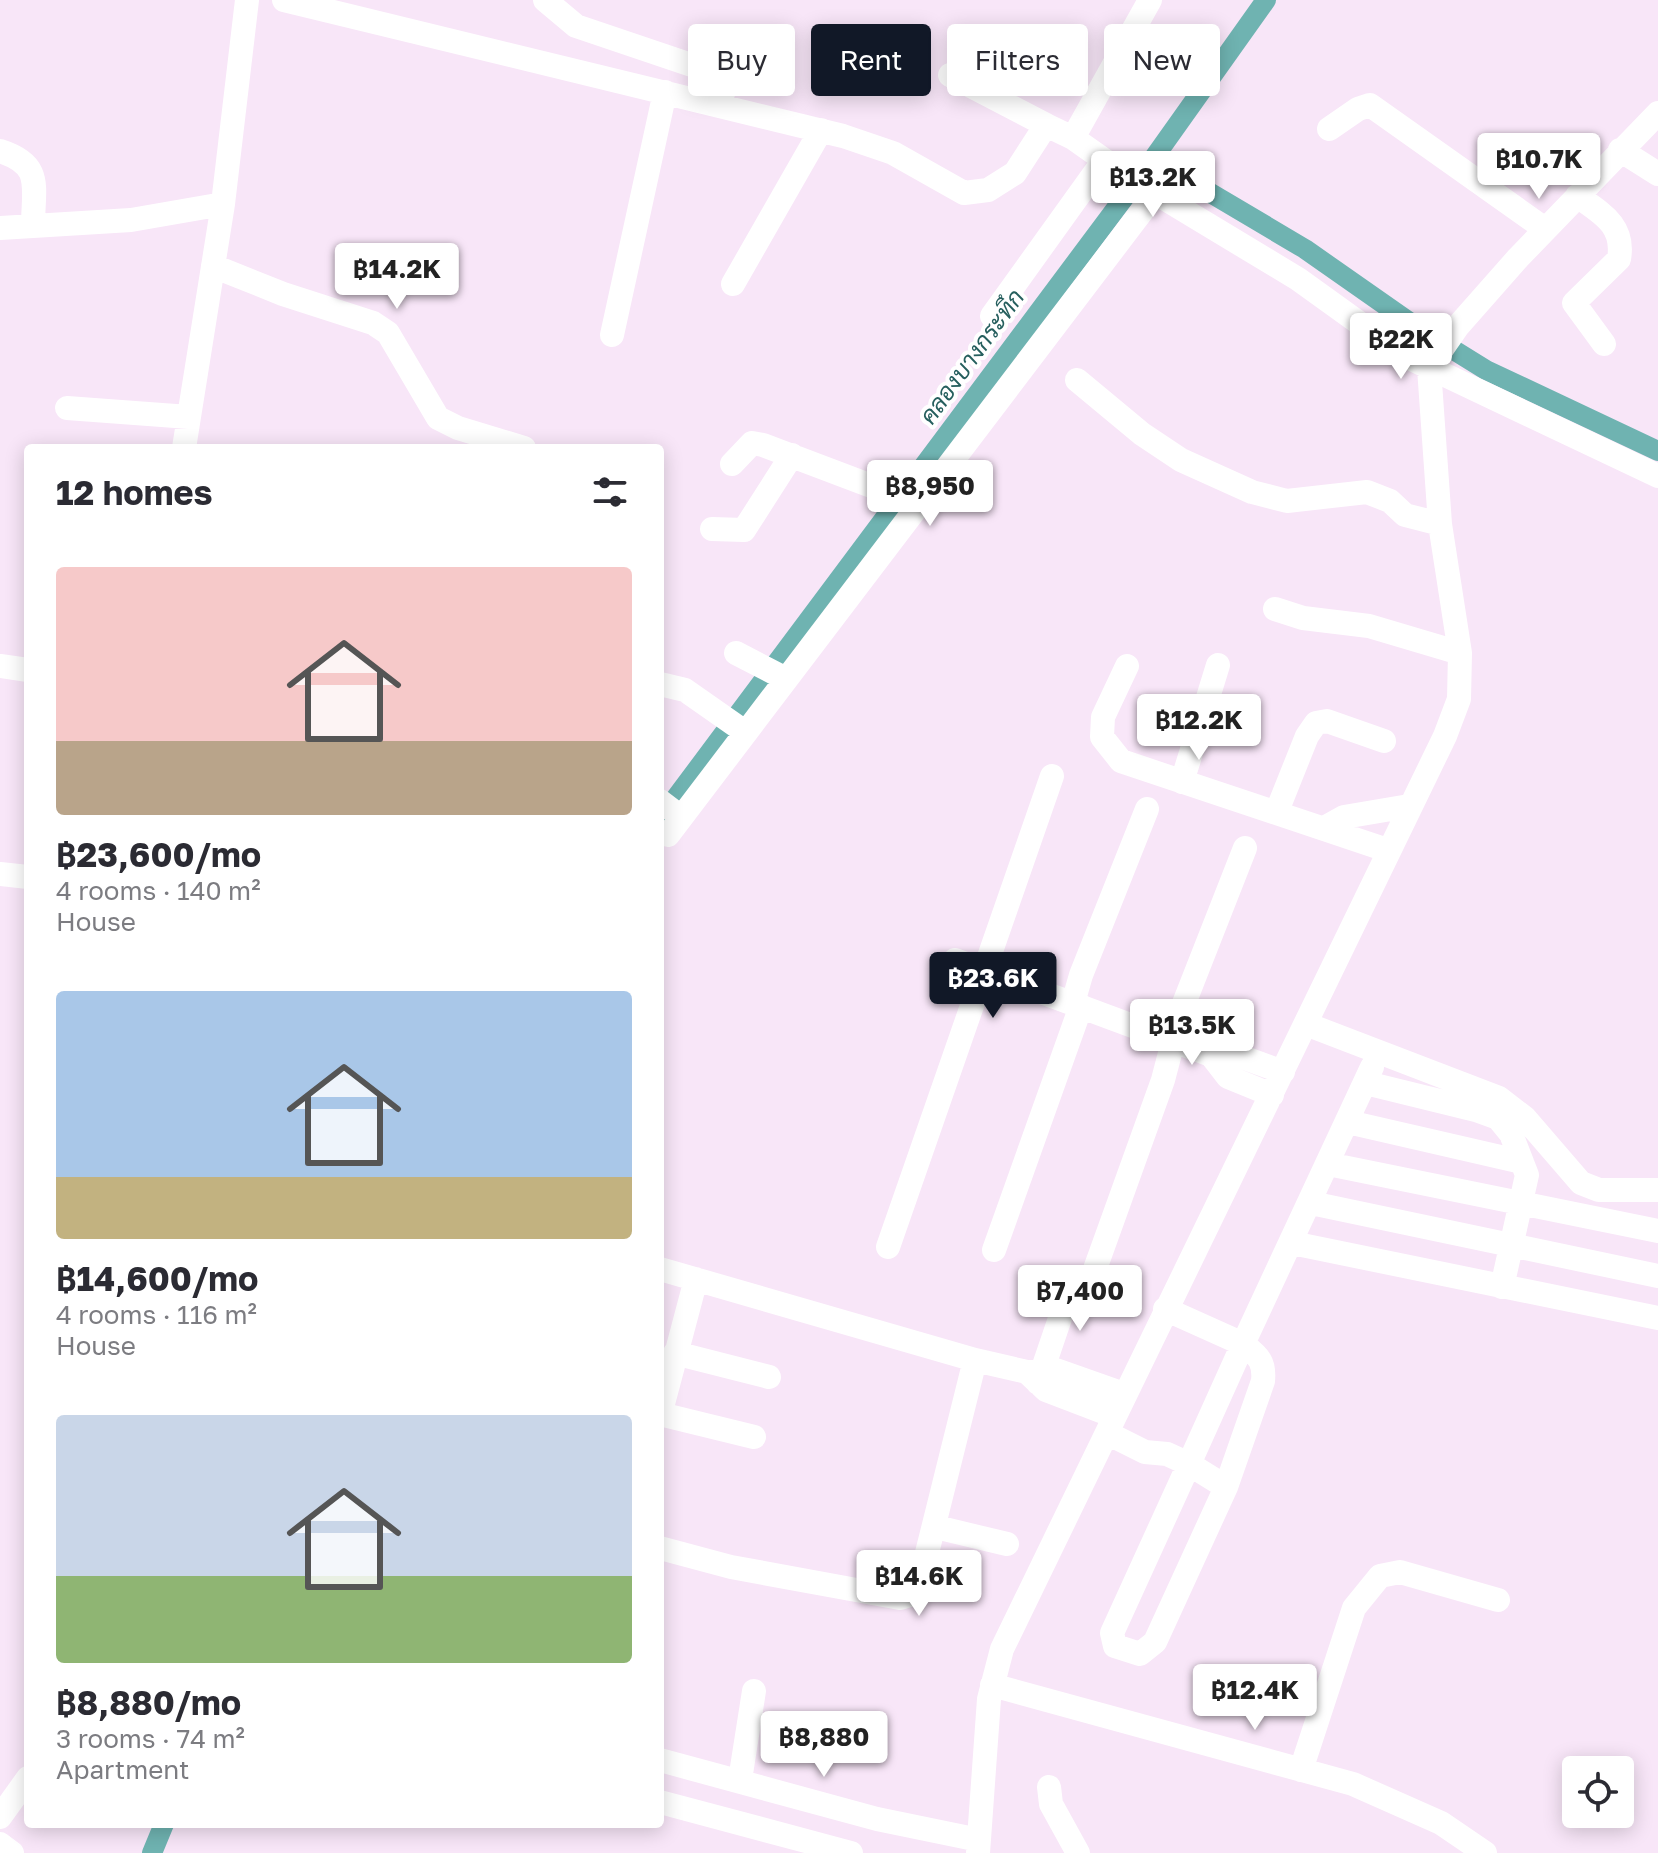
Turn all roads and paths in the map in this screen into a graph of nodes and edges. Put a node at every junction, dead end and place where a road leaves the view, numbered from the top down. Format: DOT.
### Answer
graph roads {
  1 [pos="247,0"];
  2 [pos="284,0"];
  3 [pos="545,0"];
  4 [pos="1150,0"];
  5 [pos="665,92"];
  6 [pos="990,96"];
  7 [pos="720,105"];
  8 [pos="1658,113"];
  9 [pos="1046,125"];
  10 [pos="1329,129"];
  11 [pos="821,130"];
  12 [pos="1073,138"];
  13 [pos="1620,150"];
  14 [pos="0,151"];
  15 [pos="1104,160"];
  16 [pos="1658,174"];
  17 [pos="1141,185"];
  18 [pos="1577,196"];
  19 [pos="223,204"];
  20 [pos="33,226"];
  21 [pos="0,228"];
  22 [pos="1545,229"];
  23 [pos="213,266"];
  24 [pos="733,284"];
  25 [pos="992,316"];
  26 [pos="612,335"];
  27 [pos="1604,344"];
  28 [pos="1434,360"];
  29 [pos="1077,380"];
  30 [pos="67,408"];
  31 [pos="189,417"];
  32 [pos="185,444"];
  33 [pos="511,444"];
  34 [pos="792,455"];
  35 [pos="732,464"];
  36 [pos="1658,476"];
  37 [pos="911,501"];
  38 [pos="1440,524"];
  39 [pos="712,529"];
  40 [pos="1275,609"];
  41 [pos="1460,653"];
  42 [pos="744,657"];
  43 [pos="1218,665"];
  44 [pos="0,666"];
  45 [pos="1127,666"];
  46 [pos="24,669"];
  47 [pos="782,678"];
  48 [pos="664,685"];
  49 [pos="743,731"];
  50 [pos="1384,741"];
  51 [pos="1052,776"];
  52 [pos="1182,782"];
  53 [pos="1409,806"];
  54 [pos="1147,809"];
  55 [pos="1277,811"];
  56 [pos="671,817"];
  57 [pos="1326,827"];
  58 [pos="1245,848"];
  59 [pos="1387,850"];
  60 [pos="0,874"];
  61 [pos="24,877"];
  62 [pos="955,960"];
  63 [pos="984,972"];
  64 [pos="1077,1005"];
  65 [pos="1306,1024"];
  66 [pos="1173,1040"];
  67 [pos="1211,1055"];
  68 [pos="1283,1072"];
  69 [pos="1272,1095"];
  70 [pos="1348,1122"];
  71 [pos="1522,1162"];
  72 [pos="1328,1164"];
  73 [pos="1658,1190"];
  74 [pos="1311,1203"];
  75 [pos="1520,1204"];
  76 [pos="1658,1231"];
  77 [pos="1292,1243"];
  78 [pos="888,1247"];
  79 [pos="1511,1247"];
  80 [pos="994,1250"];
  81 [pos="1095,1269"];
  82 [pos="664,1270"];
  83 [pos="1658,1276"];
  84 [pos="696,1279"];
  85 [pos="1072,1283"];
  86 [pos="1502,1287"];
  87 [pos="1165,1309"];
  88 [pos="1658,1318"];
  89 [pos="1243,1344"];
  90 [pos="671,1345"];
  91 [pos="975,1360"];
  92 [pos="1036,1375"];
  93 [pos="769,1377"];
  94 [pos="664,1389"];
  95 [pos="664,1415"];
  96 [pos="1114,1415"];
  97 [pos="754,1437"];
  98 [pos="1178,1459"];
  99 [pos="1226,1487"];
  100 [pos="936,1527"];
  101 [pos="1007,1544"];
  102 [pos="664,1549"];
  103 [pos="1498,1600"];
  104 [pos="992,1685"];
  105 [pos="754,1691"];
  106 [pos="664,1761"];
  107 [pos="1301,1770"];
  108 [pos="740,1780"];
  109 [pos="24,1784"];
  110 [pos="1049,1787"];
  111 [pos="664,1803"];
  112 [pos="0,1817"];
  113 [pos="0,1844"];
  114 [pos="978,1847"];
  115 [pos="12,1853"];
  116 [pos="851,1853"];
  117 [pos="1078,1853"];
  118 [pos="1485,1853"];
  1 -- 19 [label="street"];
  2 -- 5 [label="street"];
  3 -- 7 [label="street"];
  4 -- 12 [label="street"];
  5 -- 7 [label="street"];
  5 -- 26 [label="street"];
  6 -- 9 [label="street"];
  7 -- 11 [label="street"];
  8 -- 13 [label="street"];
  9 -- 11 [label="street"];
  9 -- 12 [label="street"];
  10 -- 22 [label="street"];
  11 -- 24 [label="street"];
  12 -- 15 [label="street"];
  13 -- 16 [label="street"];
  13 -- 18 [label="street"];
  14 -- 20 [label="street"];
  15 -- 17 [label="street"];
  15 -- 25 [label="street"];
  17 -- 28 [label="street"];
  17 -- 37 [label="street"];
  18 -- 22 [label="street"];
  18 -- 27 [label="street"];
  19 -- 20 [label="street"];
  19 -- 23 [label="street"];
  20 -- 21 [label="street"];
  22 -- 28 [label="street"];
  23 -- 31 [label="street"];
  23 -- 33 [label="street"];
  28 -- 36 [label="street"];
  28 -- 38 [label="street"];
  29 -- 38 [label="street"];
  30 -- 31 [label="street"];
  31 -- 32 [label="street"];
  34 -- 35 [label="street"];
  34 -- 37 [label="street"];
  34 -- 39 [label="street"];
  37 -- 47 [label="street"];
  38 -- 41 [label="street"];
  40 -- 41 [label="street"];
  41 -- 53 [label="street"];
  42 -- 47 [label="street"];
  43 -- 52 [label="street"];
  44 -- 46 [label="street"];
  45 -- 52 [label="street"];
  47 -- 49 [label="street"];
  48 -- 49 [label="street"];
  49 -- 56 [label="street"];
  50 -- 55 [label="street"];
  51 -- 63 [label="street"];
  52 -- 55 [label="street"];
  53 -- 57 [label="street"];
  53 -- 59 [label="street"];
  54 -- 64 [label="street"];
  55 -- 57 [label="street"];
  57 -- 59 [label="street"];
  58 -- 66 [label="street"];
  59 -- 65 [label="street"];
  60 -- 61 [label="street"];
  62 -- 63 [label="street"];
  63 -- 64 [label="street"];
  63 -- 78 [label="street"];
  64 -- 66 [label="street"];
  64 -- 80 [label="street"];
  65 -- 68 [label="street"];
  65 -- 73 [label="street"];
  66 -- 67 [label="street"];
  66 -- 81 [label="street"];
  67 -- 68 [label="street"];
  67 -- 69 [label="street"];
  68 -- 69 [label="street"];
  69 -- 87 [label="street"];
  70 -- 71 [label="street"];
  70 -- 71 [label="street"];
  70 -- 72 [label="street"];
  71 -- 75 [label="street"];
  72 -- 74 [label="street"];
  72 -- 75 [label="street"];
  74 -- 77 [label="street"];
  74 -- 79 [label="street"];
  75 -- 76 [label="street"];
  75 -- 79 [label="street"];
  77 -- 86 [label="street"];
  77 -- 89 [label="street"];
  79 -- 83 [label="street"];
  79 -- 86 [label="street"];
  82 -- 84 [label="street"];
  84 -- 90 [label="street"];
  84 -- 91 [label="street"];
  85 -- 92 [label="street"];
  86 -- 88 [label="street"];
  87 -- 89 [label="street"];
  87 -- 96 [label="street"];
  89 -- 98 [label="street"];
  89 -- 99 [label="street"];
  90 -- 93 [label="street"];
  90 -- 94 [label="street"];
  91 -- 92 [label="street"];
  91 -- 100 [label="street"];
  92 -- 96 [label="street"];
  95 -- 97 [label="street"];
  96 -- 98 [label="street"];
  96 -- 104 [label="street"];
  98 -- 99 [label="street"];
  98 -- 99 [label="street"];
  100 -- 101 [label="street"];
  100 -- 102 [label="street"];
  103 -- 107 [label="street"];
  104 -- 107 [label="street"];
  104 -- 114 [label="street"];
  105 -- 108 [label="street"];
  106 -- 108 [label="street"];
  107 -- 118 [label="street"];
  108 -- 114 [label="street"];
  109 -- 112 [label="street"];
  110 -- 117 [label="street"];
  111 -- 116 [label="street"];
  113 -- 115 [label="street"];
}
